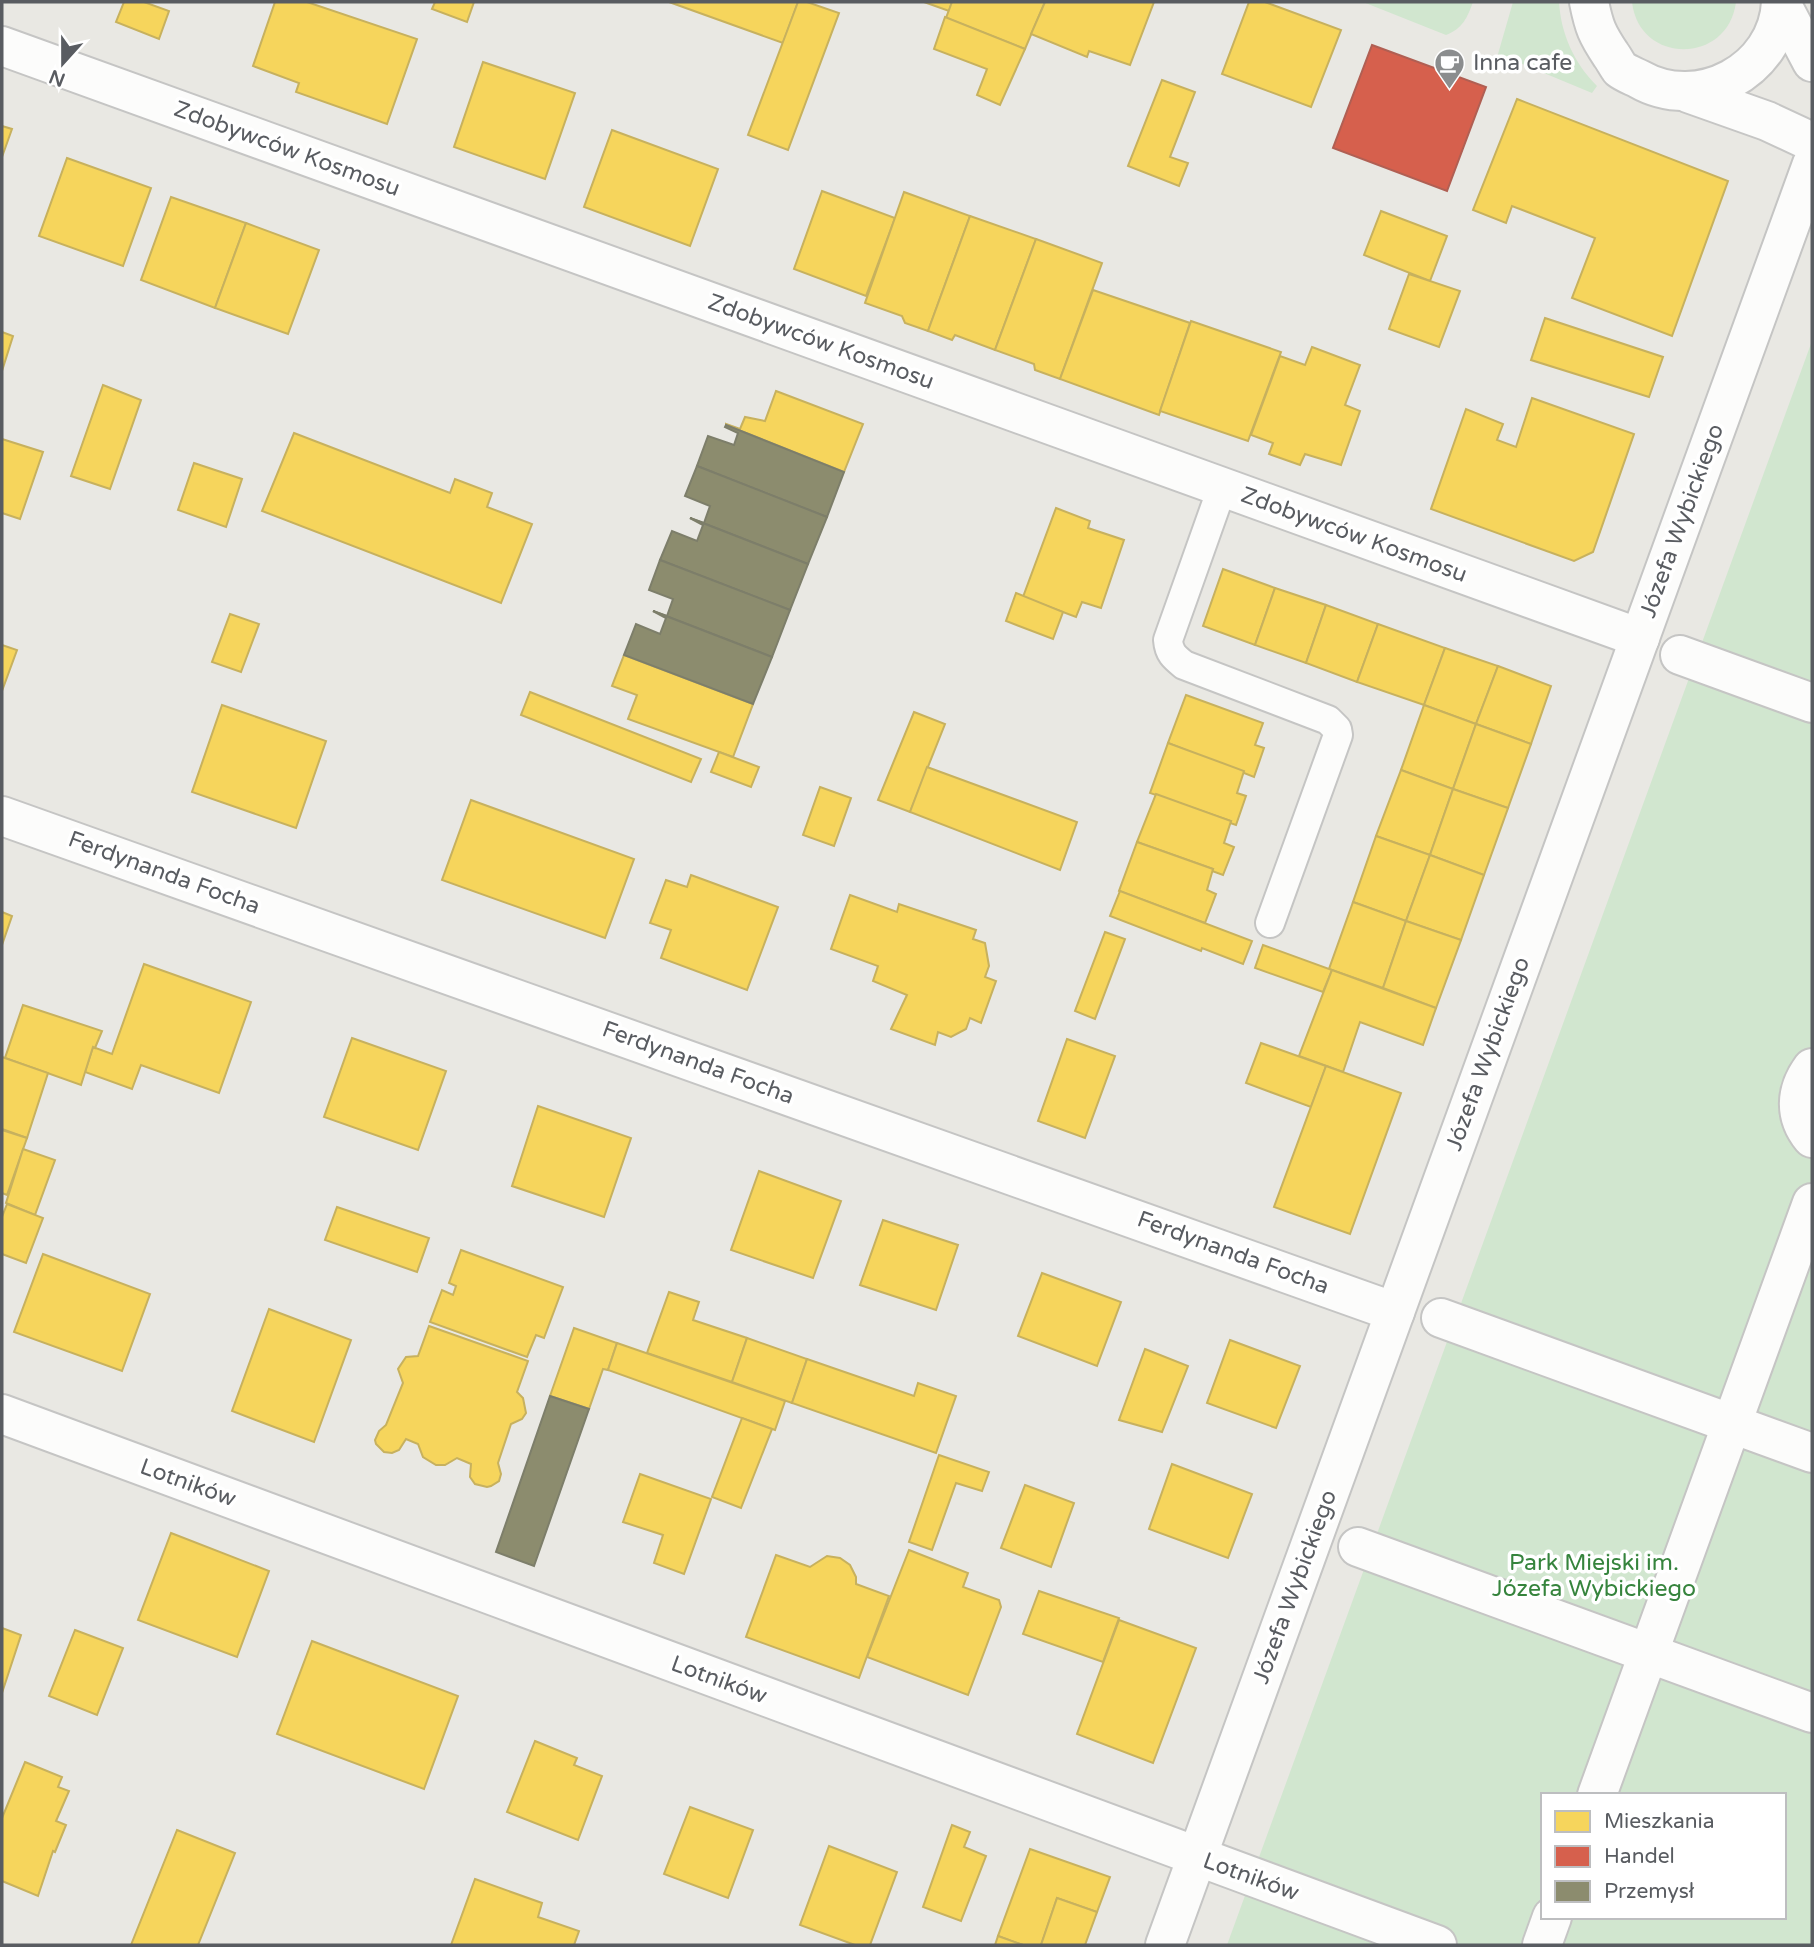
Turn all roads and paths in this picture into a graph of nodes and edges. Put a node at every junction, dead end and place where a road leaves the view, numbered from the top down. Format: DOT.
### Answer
graph roads {
  1 [pos="1589,2"];
  2 [pos="1782,4"];
  3 [pos="2,46"];
  4 [pos="1812,62"];
  5 [pos="1689,93"];
  6 [pos="1812,142"];
  7 [pos="1812,164"];
  8 [pos="1222,488"];
  9 [pos="1640,638"];
  10 [pos="1680,654"];
  11 [pos="1812,703"];
  12 [pos="2,816"];
  13 [pos="1270,923"];
  14 [pos="1812,1068"];
  15 [pos="1812,1138"];
  16 [pos="1812,1203"];
  17 [pos="1395,1312"];
  18 [pos="1441,1318"];
  19 [pos="2,1414"];
  20 [pos="1732,1424"];
  21 [pos="1812,1453"];
  22 [pos="1358,1547"];
  23 [pos="1648,1654"];
  24 [pos="1812,1713"];
  25 [pos="1598,1793"];
  26 [pos="1198,1858"];
  27 [pos="1551,1919"];
  28 [pos="1166,1945"];
  29 [pos="1437,1945"];
  30 [pos="1542,1945"];
  1 -- 5 [label="street"];
  2 -- 4 [label="street"];
  2 -- 5 [label="street"];
  3 -- 8 [label="street, Zdobywców Kosmosu"];
  5 -- 6 [label="street"];
  7 -- 9 [label="street, Józefa Wybickiego"];
  8 -- 9 [label="street, Zdobywców Kosmosu"];
  8 -- 13 [label="lane"];
  9 -- 17 [label="street, Józefa Wybickiego"];
  10 -- 11 [label="street"];
  12 -- 17 [label="street, Ferdynanda Focha"];
  14 -- 15 [label="street"];
  16 -- 20 [label="street"];
  17 -- 26 [label="street, Józefa Wybickiego"];
  18 -- 20 [label="street"];
  19 -- 26 [label="street, Lotników"];
  20 -- 21 [label="street"];
  20 -- 23 [label="street"];
  22 -- 23 [label="street"];
  23 -- 24 [label="street"];
  23 -- 25 [label="street"];
  26 -- 28 [label="street, Józefa Wybickiego"];
  26 -- 29 [label="street, Lotników"];
  27 -- 30 [label="street"];
}
